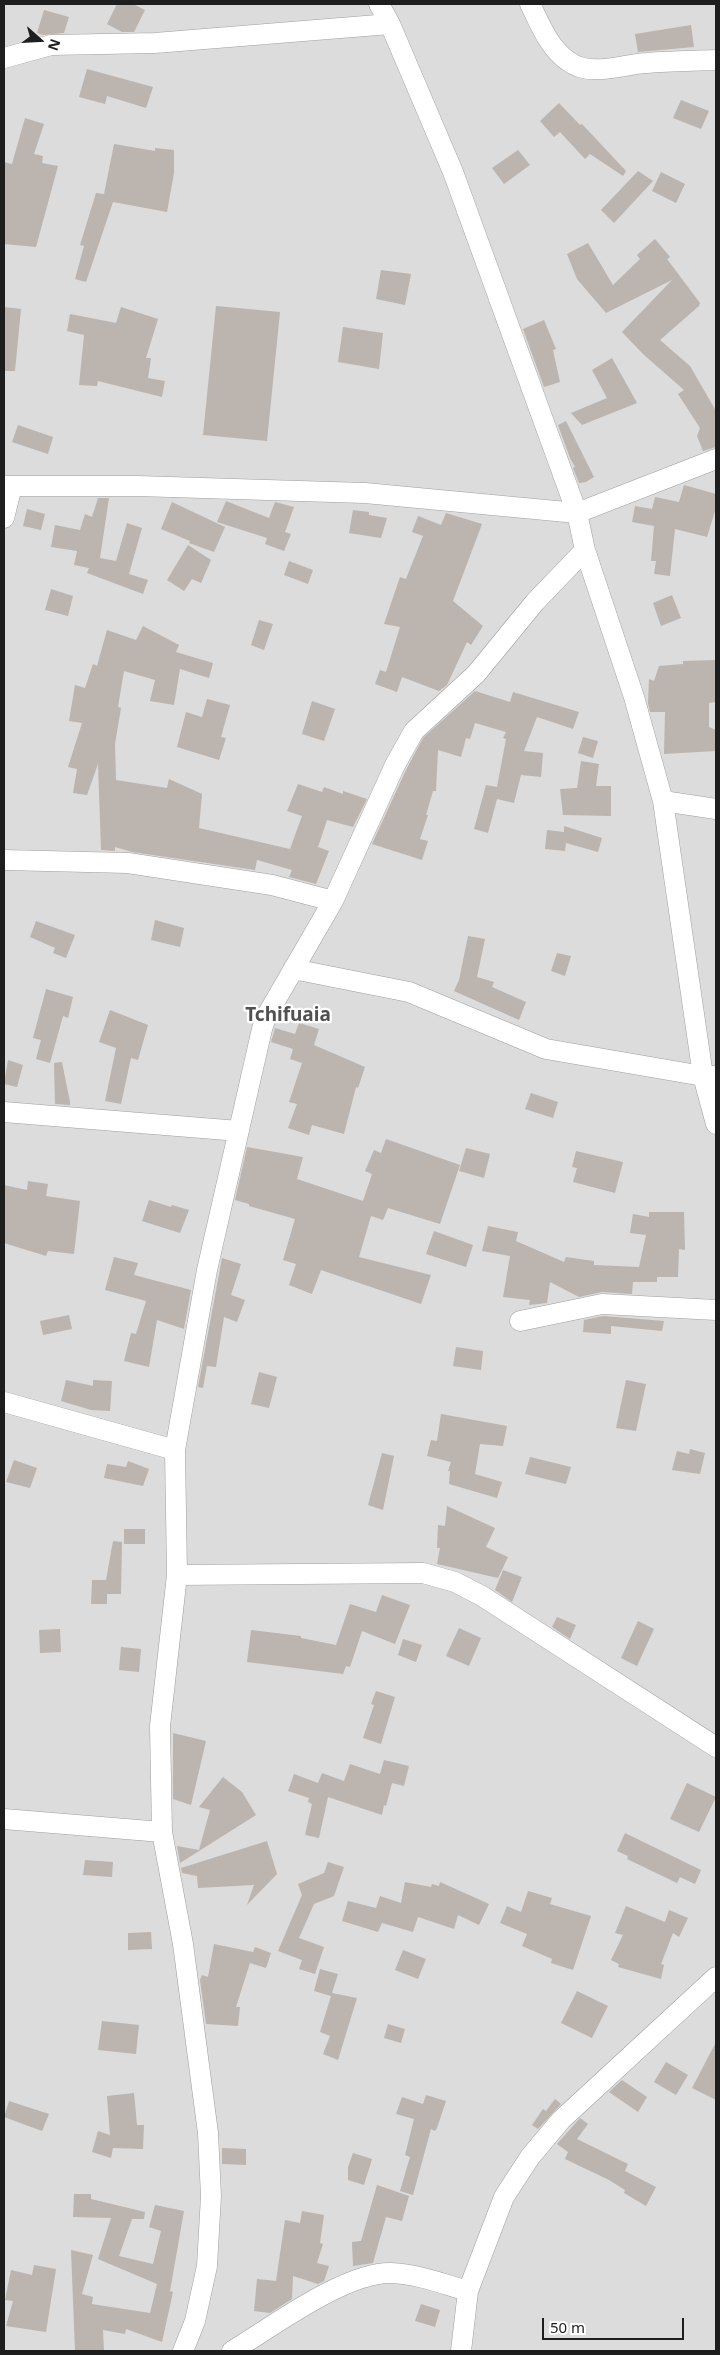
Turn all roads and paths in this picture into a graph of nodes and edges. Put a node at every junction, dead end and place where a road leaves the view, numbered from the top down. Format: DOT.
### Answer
graph roads {
  1 [pos="379,4"];
  2 [pos="530,4"];
  3 [pos="390,24"];
  4 [pos="4,58"];
  5 [pos="716,60"];
  6 [pos="716,459"];
  7 [pos="8,486"];
  8 [pos="577,513"];
  9 [pos="4,518"];
  10 [pos="586,550"];
  11 [pos="663,801"];
  12 [pos="716,809"];
  13 [pos="4,860"];
  14 [pos="333,901"];
  15 [pos="293,969"];
  16 [pos="710,1076"];
  17 [pos="4,1112"];
  18 [pos="716,1124"];
  19 [pos="239,1131"];
  20 [pos="716,1310"];
  21 [pos="520,1321"];
  22 [pos="4,1402"];
  23 [pos="175,1450"];
  24 [pos="177,1575"];
  25 [pos="716,1747"];
  26 [pos="4,1819"];
  27 [pos="162,1832"];
  28 [pos="716,1976"];
  29 [pos="468,2292"];
  30 [pos="183,2351"];
  31 [pos="232,2351"];
  32 [pos="461,2351"];
  1 -- 3 [label="street"];
  2 -- 5 [label="street"];
  3 -- 4 [label="street"];
  3 -- 8 [label="street"];
  6 -- 8 [label="street"];
  7 -- 8 [label="street"];
  7 -- 9 [label="street"];
  8 -- 10 [label="street"];
  10 -- 11 [label="street"];
  10 -- 14 [label="street"];
  11 -- 12 [label="street"];
  11 -- 16 [label="street"];
  13 -- 14 [label="street"];
  14 -- 15 [label="street"];
  15 -- 16 [label="street"];
  15 -- 19 [label="street"];
  16 -- 18 [label="street"];
  17 -- 19 [label="street"];
  19 -- 23 [label="street"];
  20 -- 21 [label="street"];
  22 -- 23 [label="street"];
  23 -- 24 [label="street"];
  24 -- 25 [label="street"];
  24 -- 27 [label="street"];
  26 -- 27 [label="street"];
  27 -- 30 [label="street"];
  28 -- 29 [label="street"];
  29 -- 31 [label="street"];
  29 -- 32 [label="street"];
}
